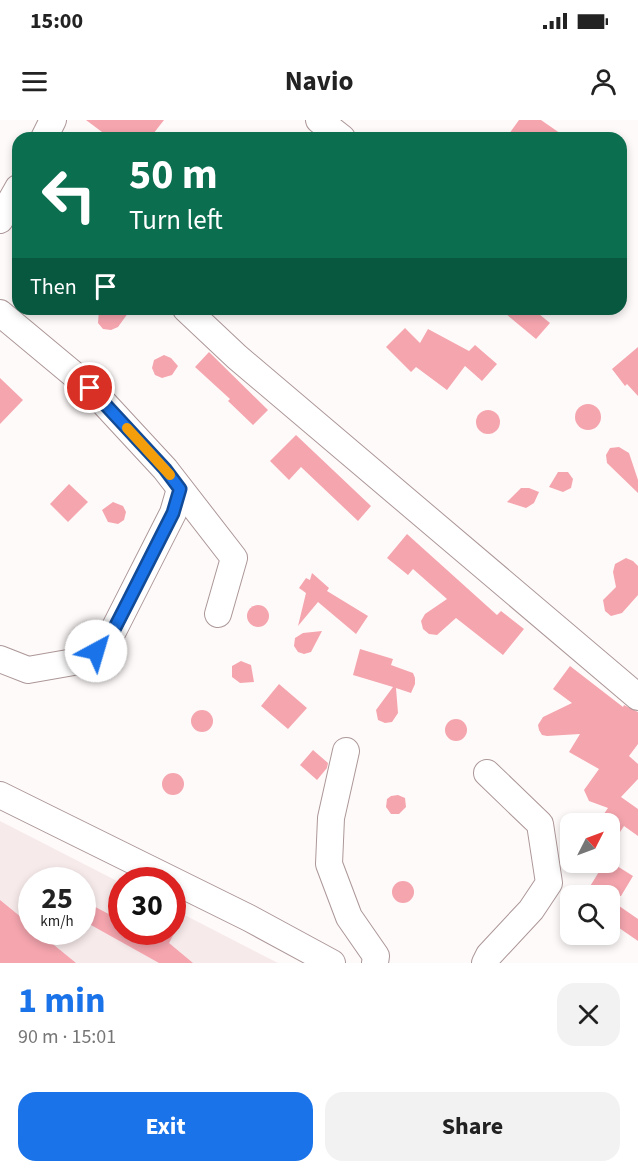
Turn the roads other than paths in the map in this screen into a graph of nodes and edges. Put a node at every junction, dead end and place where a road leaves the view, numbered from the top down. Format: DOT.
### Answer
graph roads {
  1 [pos="319,120"];
  2 [pos="334,132"];
  3 [pos="12,199"];
  4 [pos="0,220"];
  5 [pos="0,313"];
  6 [pos="192,315"];
  7 [pos="180,489"];
  8 [pos="218,614"];
  9 [pos="0,659"];
  10 [pos="638,697"];
  11 [pos="346,751"];
  12 [pos="487,773"];
  13 [pos="0,795"];
  14 [pos="332,963"];
  15 [pos="375,963"];
  16 [pos="485,963"];
  1 -- 2 [label="street"];
  3 -- 4 [label="street"];
  5 -- 7 [label="street"];
  6 -- 10 [label="street"];
  7 -- 8 [label="street"];
  7 -- 9 [label="street"];
  11 -- 15 [label="street"];
  12 -- 16 [label="street"];
  13 -- 14 [label="street"];
}
